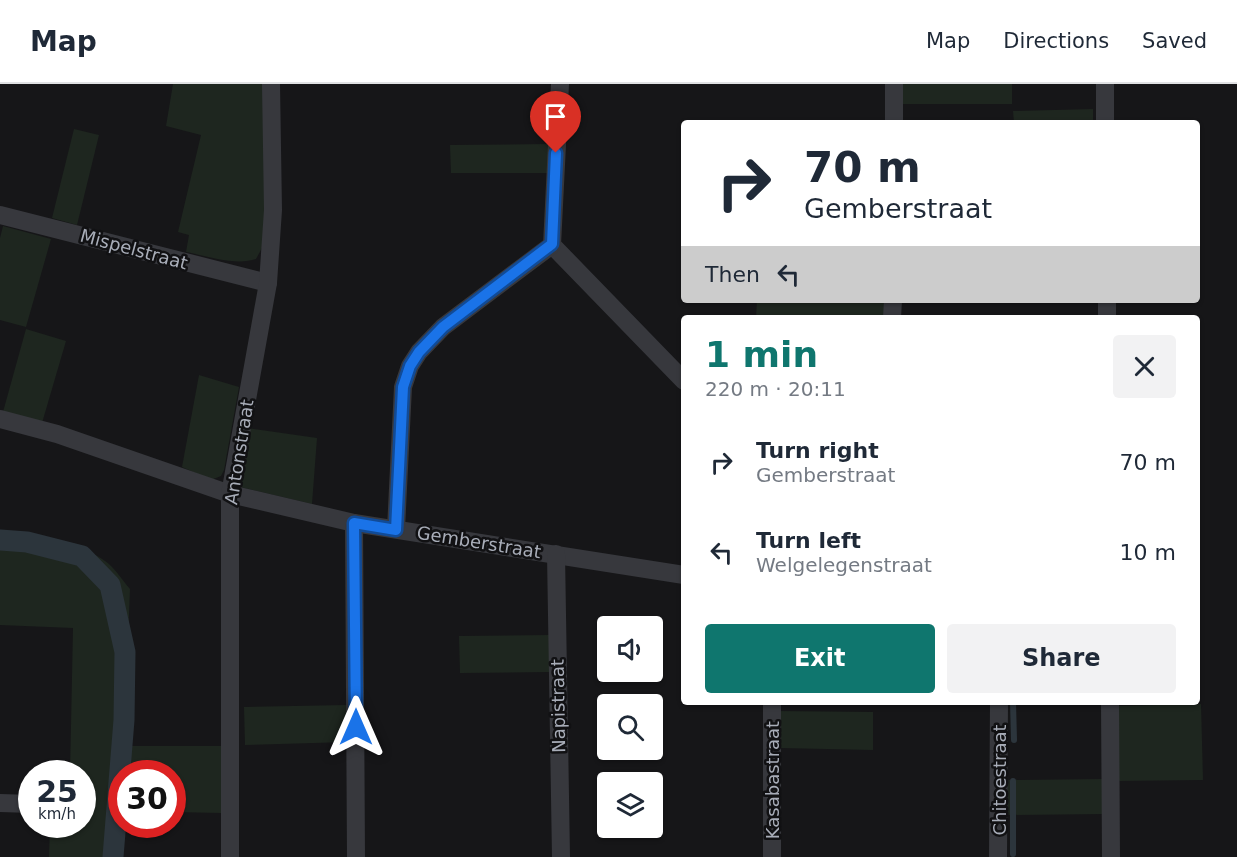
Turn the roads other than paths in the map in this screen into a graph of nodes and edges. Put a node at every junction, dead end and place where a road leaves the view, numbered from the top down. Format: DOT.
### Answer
graph roads {
  1 [pos="271,84"];
  2 [pos="560,84"];
  3 [pos="894,84"];
  4 [pos="1105,84"];
  5 [pos="894,120"];
  6 [pos="1105,120"];
  7 [pos="0,215"];
  8 [pos="552,244"];
  9 [pos="268,283"];
  10 [pos="681,378"];
  11 [pos="0,419"];
  12 [pos="230,494"];
  13 [pos="354,523"];
  14 [pos="396,530"];
  15 [pos="556,554"];
  16 [pos="681,575"];
  17 [pos="772,705"];
  18 [pos="999,705"];
  19 [pos="1110,705"];
  20 [pos="0,803"];
  21 [pos="18,804"];
  22 [pos="230,857"];
  23 [pos="356,857"];
  24 [pos="561,857"];
  25 [pos="772,857"];
  26 [pos="998,857"];
  27 [pos="1111,857"];
  1 -- 9 [label="street, Antonstraat"];
  2 -- 8 [label="street"];
  3 -- 5 [label="street"];
  4 -- 6 [label="street"];
  7 -- 9 [label="street, Mispelstraat"];
  8 -- 10 [label="street"];
  8 -- 14 [label="street"];
  9 -- 12 [label="street, Antonstraat"];
  11 -- 12 [label="street, Gemberstraat"];
  12 -- 13 [label="street, Gemberstraat"];
  12 -- 22 [label="street, Antonstraat"];
  13 -- 14 [label="street, Gemberstraat"];
  13 -- 23 [label="street"];
  14 -- 15 [label="street, Gemberstraat"];
  15 -- 16 [label="street, Gemberstraat"];
  15 -- 24 [label="street, Napistraat"];
  17 -- 25 [label="street, Kasabastraat"];
  18 -- 26 [label="street, Chitoestraat"];
  19 -- 27 [label="street"];
  20 -- 21 [label="street"];
}
